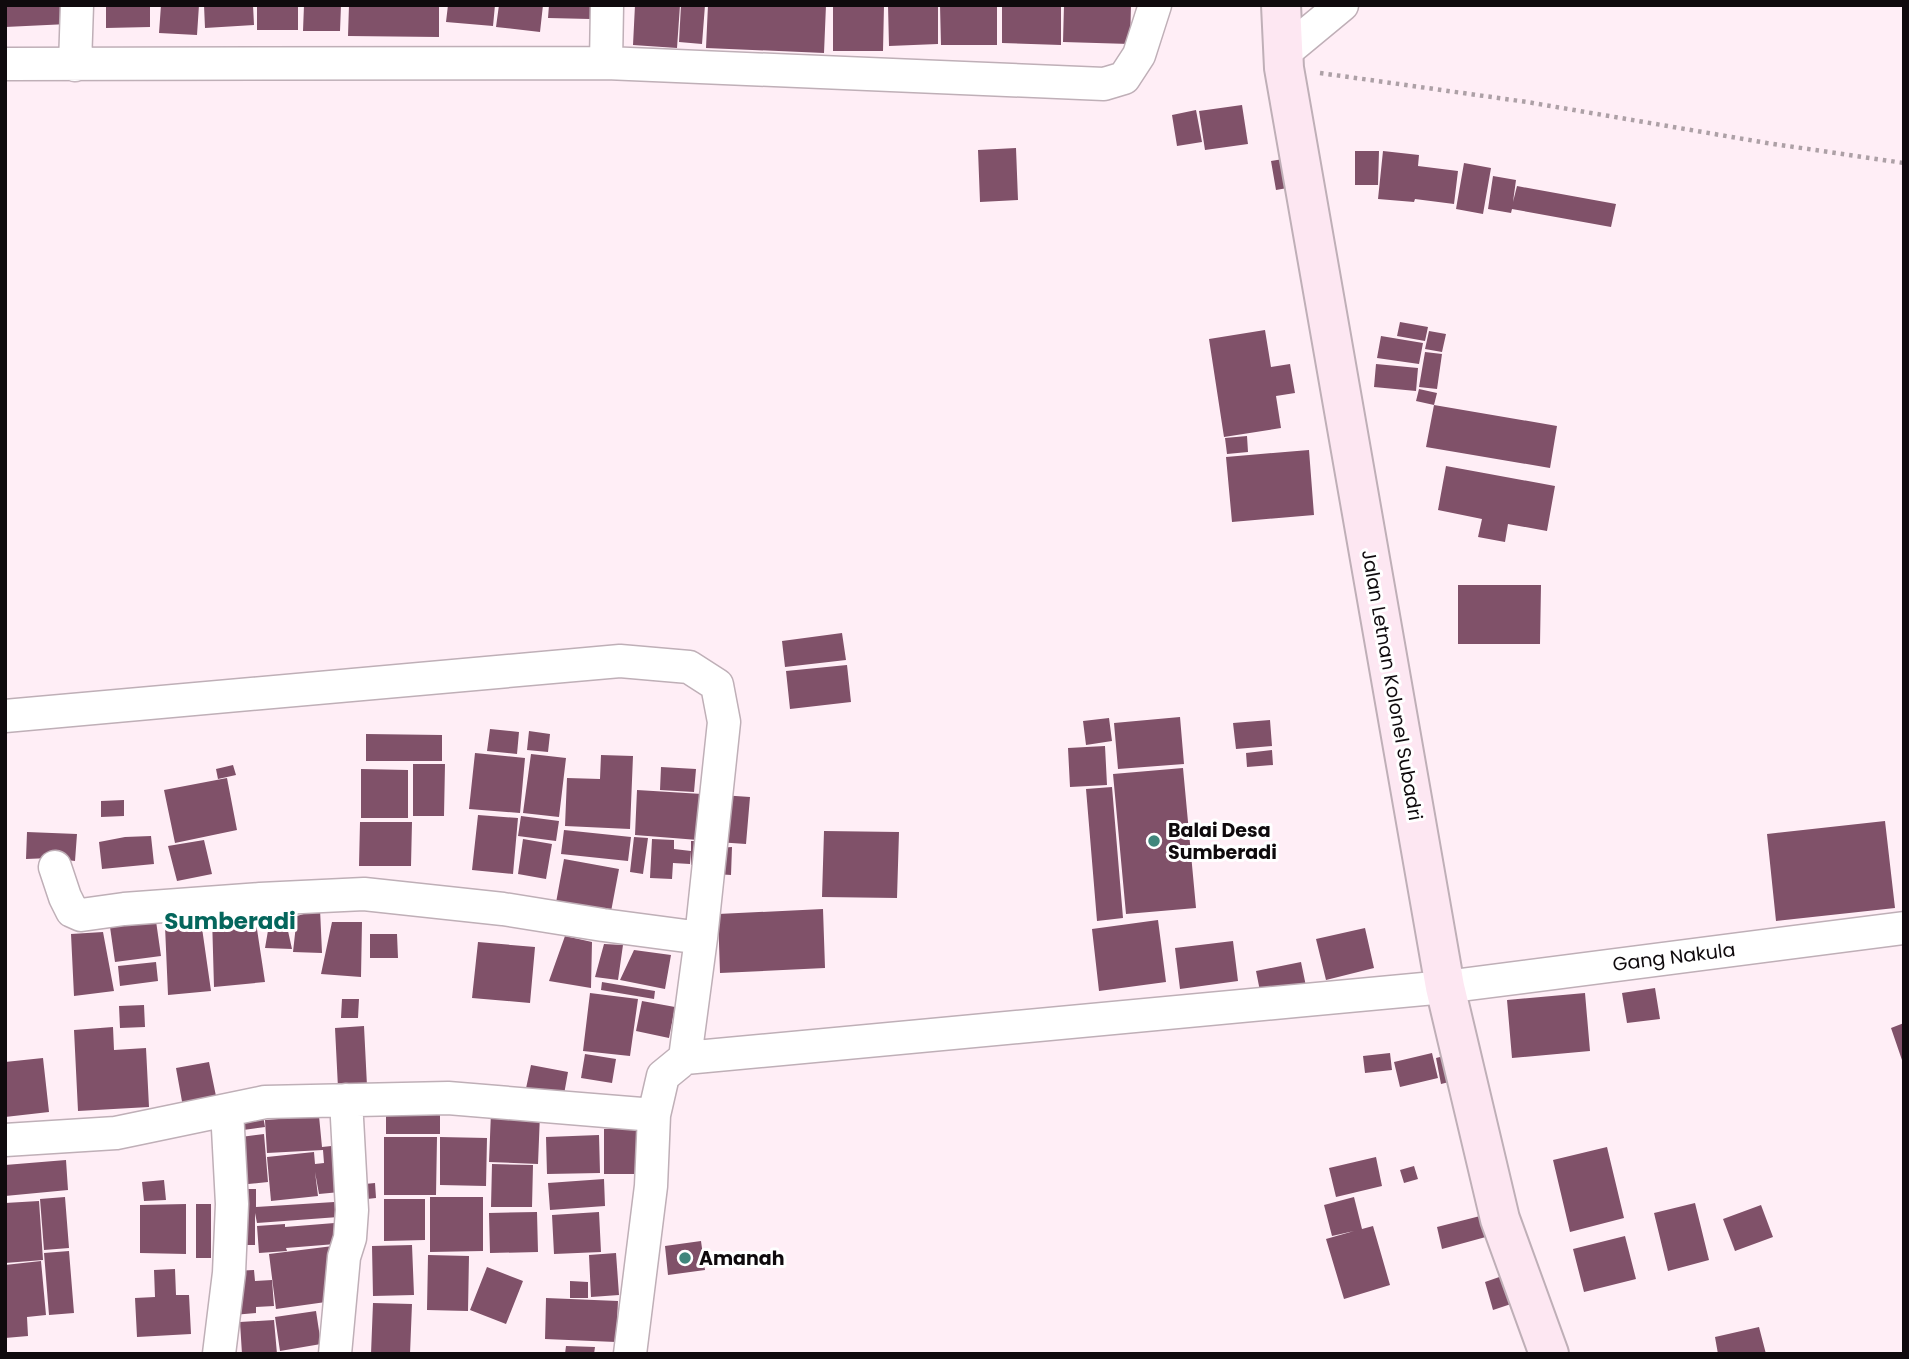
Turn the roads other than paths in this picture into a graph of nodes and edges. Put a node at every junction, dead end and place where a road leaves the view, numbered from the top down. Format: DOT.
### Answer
graph roads {
  1 [pos="76,5"];
  2 [pos="607,5"];
  3 [pos="1155,5"];
  4 [pos="1281,5"];
  5 [pos="1342,5"];
  6 [pos="1284,61"];
  7 [pos="607,63"];
  8 [pos="5,64"];
  9 [pos="75,65"];
  10 [pos="5,716"];
  11 [pos="55,867"];
  12 [pos="1904,928"];
  13 [pos="701,938"];
  14 [pos="1445,987"];
  15 [pos="685,1058"];
  16 [pos="345,1100"];
  17 [pos="227,1110"];
  18 [pos="654,1115"];
  19 [pos="5,1140"];
  20 [pos="219,1354"];
  21 [pos="335,1354"];
  22 [pos="630,1354"];
  23 [pos="1549,1354"];
  1 -- 9 [label="street"];
  2 -- 7 [label="street"];
  3 -- 7 [label="street"];
  4 -- 6 [label="main road, Jalan Letnan Kolonel Subadri"];
  5 -- 6 [label="street"];
  6 -- 14 [label="main road, Jalan Letnan Kolonel Subadri"];
  7 -- 9 [label="street"];
  8 -- 9 [label="street"];
  10 -- 13 [label="street"];
  11 -- 13 [label="street"];
  12 -- 14 [label="street, Gang Nakula"];
  13 -- 15 [label="street"];
  14 -- 15 [label="street, Gang Nakula"];
  14 -- 23 [label="main road, Jalan Letnan Kolonel Subadri"];
  15 -- 18 [label="street"];
  16 -- 17 [label="street"];
  16 -- 18 [label="street"];
  16 -- 21 [label="street"];
  17 -- 19 [label="street"];
  17 -- 20 [label="street"];
  18 -- 22 [label="street"];
}
